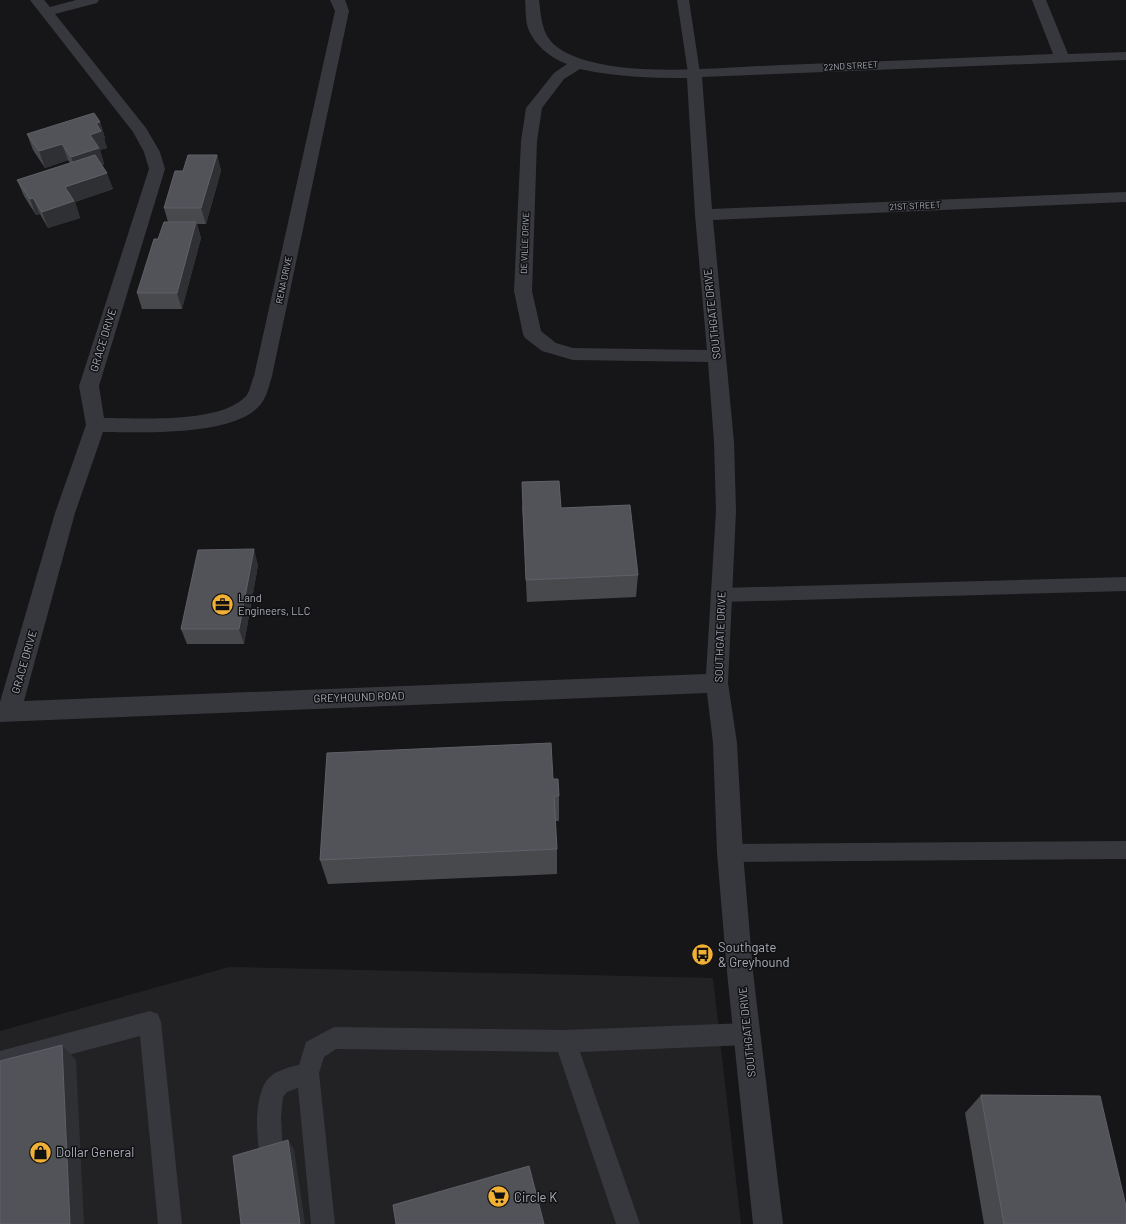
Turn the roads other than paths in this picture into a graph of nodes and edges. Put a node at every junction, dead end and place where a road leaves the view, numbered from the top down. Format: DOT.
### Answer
graph roads {
  1 [pos="92,0"];
  2 [pos="336,0"];
  3 [pos="532,0"];
  4 [pos="683,0"];
  5 [pos="1039,0"];
  6 [pos="42,6"];
  7 [pos="1126,56"];
  8 [pos="1062,58"];
  9 [pos="576,64"];
  10 [pos="694,73"];
  11 [pos="1126,197"];
  12 [pos="703,215"];
  13 [pos="717,356"];
  14 [pos="96,425"];
  15 [pos="1126,584"];
  16 [pos="722,595"];
  17 [pos="717,683"];
  18 [pos="5,711"];
  19 [pos="1126,850"];
  20 [pos="730,853"];
  21 [pos="747,1034"];
  22 [pos="565,1041"];
  23 [pos="0,1062"];
  24 [pos="308,1073"];
  25 [pos="271,1156"];
  26 [pos="170,1224"];
  27 [pos="323,1224"];
  28 [pos="628,1224"];
  29 [pos="768,1224"];
  1 -- 6 [label="street"];
  2 -- 14 [label="street, RENA DRIVE"];
  3 -- 9 [label="street"];
  4 -- 10 [label="lane"];
  5 -- 8 [label="street"];
  6 -- 14 [label="street, GRACE DRIVE"];
  7 -- 8 [label="street, 22ND STREET"];
  8 -- 10 [label="street, 22ND STREET"];
  9 -- 10 [label="street, 22ND STREET"];
  9 -- 13 [label="street, DE VILLE DRIVE"];
  10 -- 12 [label="street, SOUTHGATE DRIVE"];
  11 -- 12 [label="street, 21ST STREET"];
  12 -- 13 [label="street, SOUTHGATE DRIVE"];
  13 -- 16 [label="street, SOUTHGATE DRIVE"];
  14 -- 18 [label="street, GRACE DRIVE"];
  15 -- 16 [label="lane"];
  16 -- 17 [label="street, SOUTHGATE DRIVE"];
  17 -- 18 [label="street, GREYHOUND ROAD"];
  17 -- 20 [label="street, SOUTHGATE DRIVE"];
  19 -- 20 [label="lane"];
  20 -- 21 [label="street, SOUTHGATE DRIVE"];
  21 -- 22 [label="lane"];
  21 -- 29 [label="street, SOUTHGATE DRIVE"];
  22 -- 24 [label="lane"];
  22 -- 28 [label="lane"];
  23 -- 26 [label="lane"];
  24 -- 25 [label="lane"];
  24 -- 27 [label="lane"];
}
